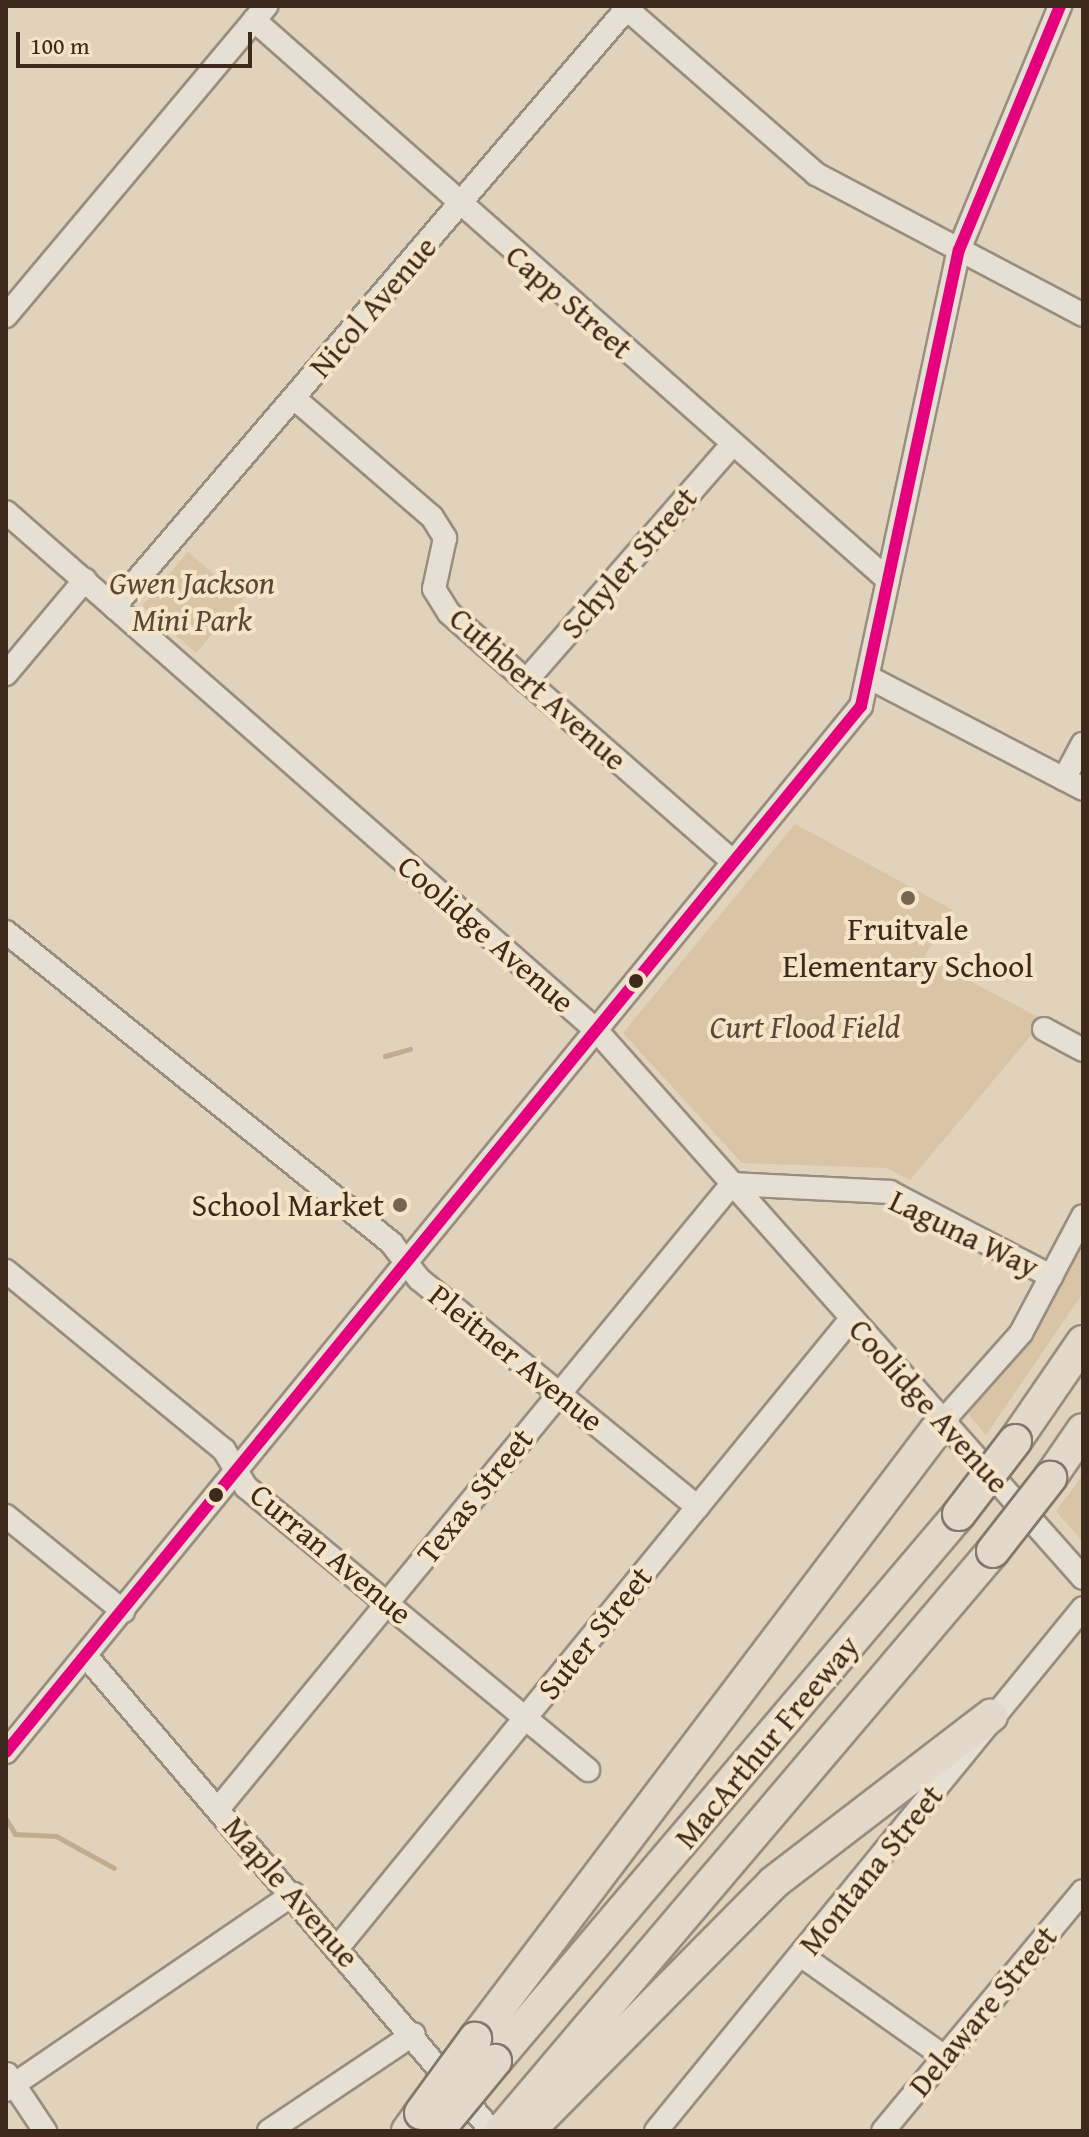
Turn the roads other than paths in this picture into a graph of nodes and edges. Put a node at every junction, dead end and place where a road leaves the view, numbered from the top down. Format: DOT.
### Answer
graph roads {
  1 [pos="1060,6"];
  2 [pos="628,7"];
  3 [pos="260,13"];
  4 [pos="459,206"];
  5 [pos="959,250"];
  6 [pos="1083,315"];
  7 [pos="6,316"];
  8 [pos="294,398"];
  9 [pos="732,445"];
  10 [pos="6,512"];
  11 [pos="85,580"];
  12 [pos="888,580"];
  13 [pos="114,607"];
  14 [pos="6,674"];
  15 [pos="870,678"];
  16 [pos="526,681"];
  17 [pos="1083,744"];
  18 [pos="1074,784"];
  19 [pos="733,862"];
  20 [pos="9,941"];
  21 [pos="1044,1029"];
  22 [pos="596,1030"];
  23 [pos="1083,1050"];
  24 [pos="732,1184"];
  25 [pos="1083,1216"];
  26 [pos="405,1261"];
  27 [pos="6,1271"];
  28 [pos="1051,1276"];
  29 [pos="851,1319"];
  30 [pos="1083,1342"];
  31 [pos="559,1394"];
  32 [pos="943,1421"];
  33 [pos="1083,1430"];
  34 [pos="237,1468"];
  35 [pos="698,1507"];
  36 [pos="6,1516"];
  37 [pos="1083,1578"];
  38 [pos="388,1603"];
  39 [pos="1083,1608"];
  40 [pos="123,1611"];
  41 [pos="86,1656"];
  42 [pos="527,1716"];
  43 [pos="991,1716"];
  44 [pos="6,1752"];
  45 [pos="588,1770"];
  46 [pos="218,1809"];
  47 [pos="1083,1891"];
  48 [pos="293,1894"];
  49 [pos="339,1946"];
  50 [pos="802,1956"];
  51 [pos="414,2034"];
  52 [pos="485,2050"];
  53 [pos="946,2058"];
  54 [pos="9,2083"];
  55 [pos="533,2115"];
  56 [pos="426,2126"];
  57 [pos="45,2131"];
  58 [pos="269,2131"];
  59 [pos="492,2131"];
  60 [pos="501,2131"];
  61 [pos="656,2131"];
  62 [pos="883,2131"];
  1 -- 5 [label="street"];
  2 -- 4 [label="street, Nicol Avenue"];
  2 -- 5 [label="street"];
  3 -- 4 [label="street, Capp Street"];
  3 -- 7 [label="street"];
  4 -- 8 [label="street, Nicol Avenue"];
  4 -- 9 [label="street, Capp Street"];
  5 -- 6 [label="street"];
  5 -- 12 [label="street"];
  8 -- 13 [label="street, Nicol Avenue"];
  8 -- 16 [label="street, Cuthbert Avenue"];
  9 -- 12 [label="street, Capp Street"];
  9 -- 16 [label="street, Schyler Street"];
  10 -- 11 [label="street, Coolidge Avenue"];
  11 -- 13 [label="street, Coolidge Avenue"];
  11 -- 14 [label="street"];
  12 -- 15 [label="street"];
  13 -- 22 [label="street, Coolidge Avenue"];
  15 -- 18 [label="street"];
  15 -- 19 [label="street"];
  16 -- 19 [label="street, Cuthbert Avenue"];
  17 -- 18 [label="street"];
  19 -- 22 [label="street"];
  20 -- 26 [label="street, Pleitner Avenue"];
  21 -- 23 [label="street"];
  22 -- 24 [label="street, Coolidge Avenue"];
  22 -- 26 [label="street"];
  24 -- 28 [label="street, Laguna Way"];
  24 -- 29 [label="street, Coolidge Avenue"];
  24 -- 31 [label="street, Texas Street"];
  25 -- 28 [label="street"];
  26 -- 31 [label="street, Pleitner Avenue"];
  26 -- 34 [label="street"];
  27 -- 34 [label="street, Curran Avenue"];
  28 -- 32 [label="street"];
  29 -- 32 [label="street, Coolidge Avenue"];
  29 -- 35 [label="street, Suter Street"];
  30 -- 52 [label="highway, MacArthur Freeway, bridge"];
  31 -- 35 [label="street, Pleitner Avenue"];
  31 -- 38 [label="street, Texas Street"];
  32 -- 37 [label="street, Coolidge Avenue"];
  32 -- 52 [label="highway"];
  33 -- 55 [label="highway, MacArthur Freeway, bridge"];
  34 -- 38 [label="street, Curran Avenue"];
  34 -- 40 [label="street"];
  35 -- 42 [label="street, Suter Street"];
  36 -- 40 [label="street"];
  38 -- 42 [label="street, Curran Avenue"];
  38 -- 46 [label="street, Texas Street"];
  39 -- 43 [label="street, Montana Street"];
  40 -- 41 [label="street"];
  41 -- 44 [label="street"];
  41 -- 46 [label="street, Maple Avenue"];
  42 -- 45 [label="street, Curran Avenue"];
  42 -- 49 [label="street, Suter Street"];
  43 -- 50 [label="street, Montana Street"];
  43 -- 55 [label="highway"];
  46 -- 48 [label="street, Maple Avenue"];
  47 -- 53 [label="street, Delaware Street"];
  48 -- 49 [label="street, Maple Avenue"];
  48 -- 54 [label="street"];
  49 -- 51 [label="street, Maple Avenue"];
  50 -- 53 [label="street"];
  50 -- 61 [label="street, Montana Street"];
  51 -- 58 [label="street"];
  51 -- 59 [label="street, Maple Avenue"];
  52 -- 56 [label="highway, bridge"];
  53 -- 62 [label="street, Delaware Street"];
  54 -- 57 [label="street"];
  55 -- 60 [label="highway, MacArthur Freeway"];
}
